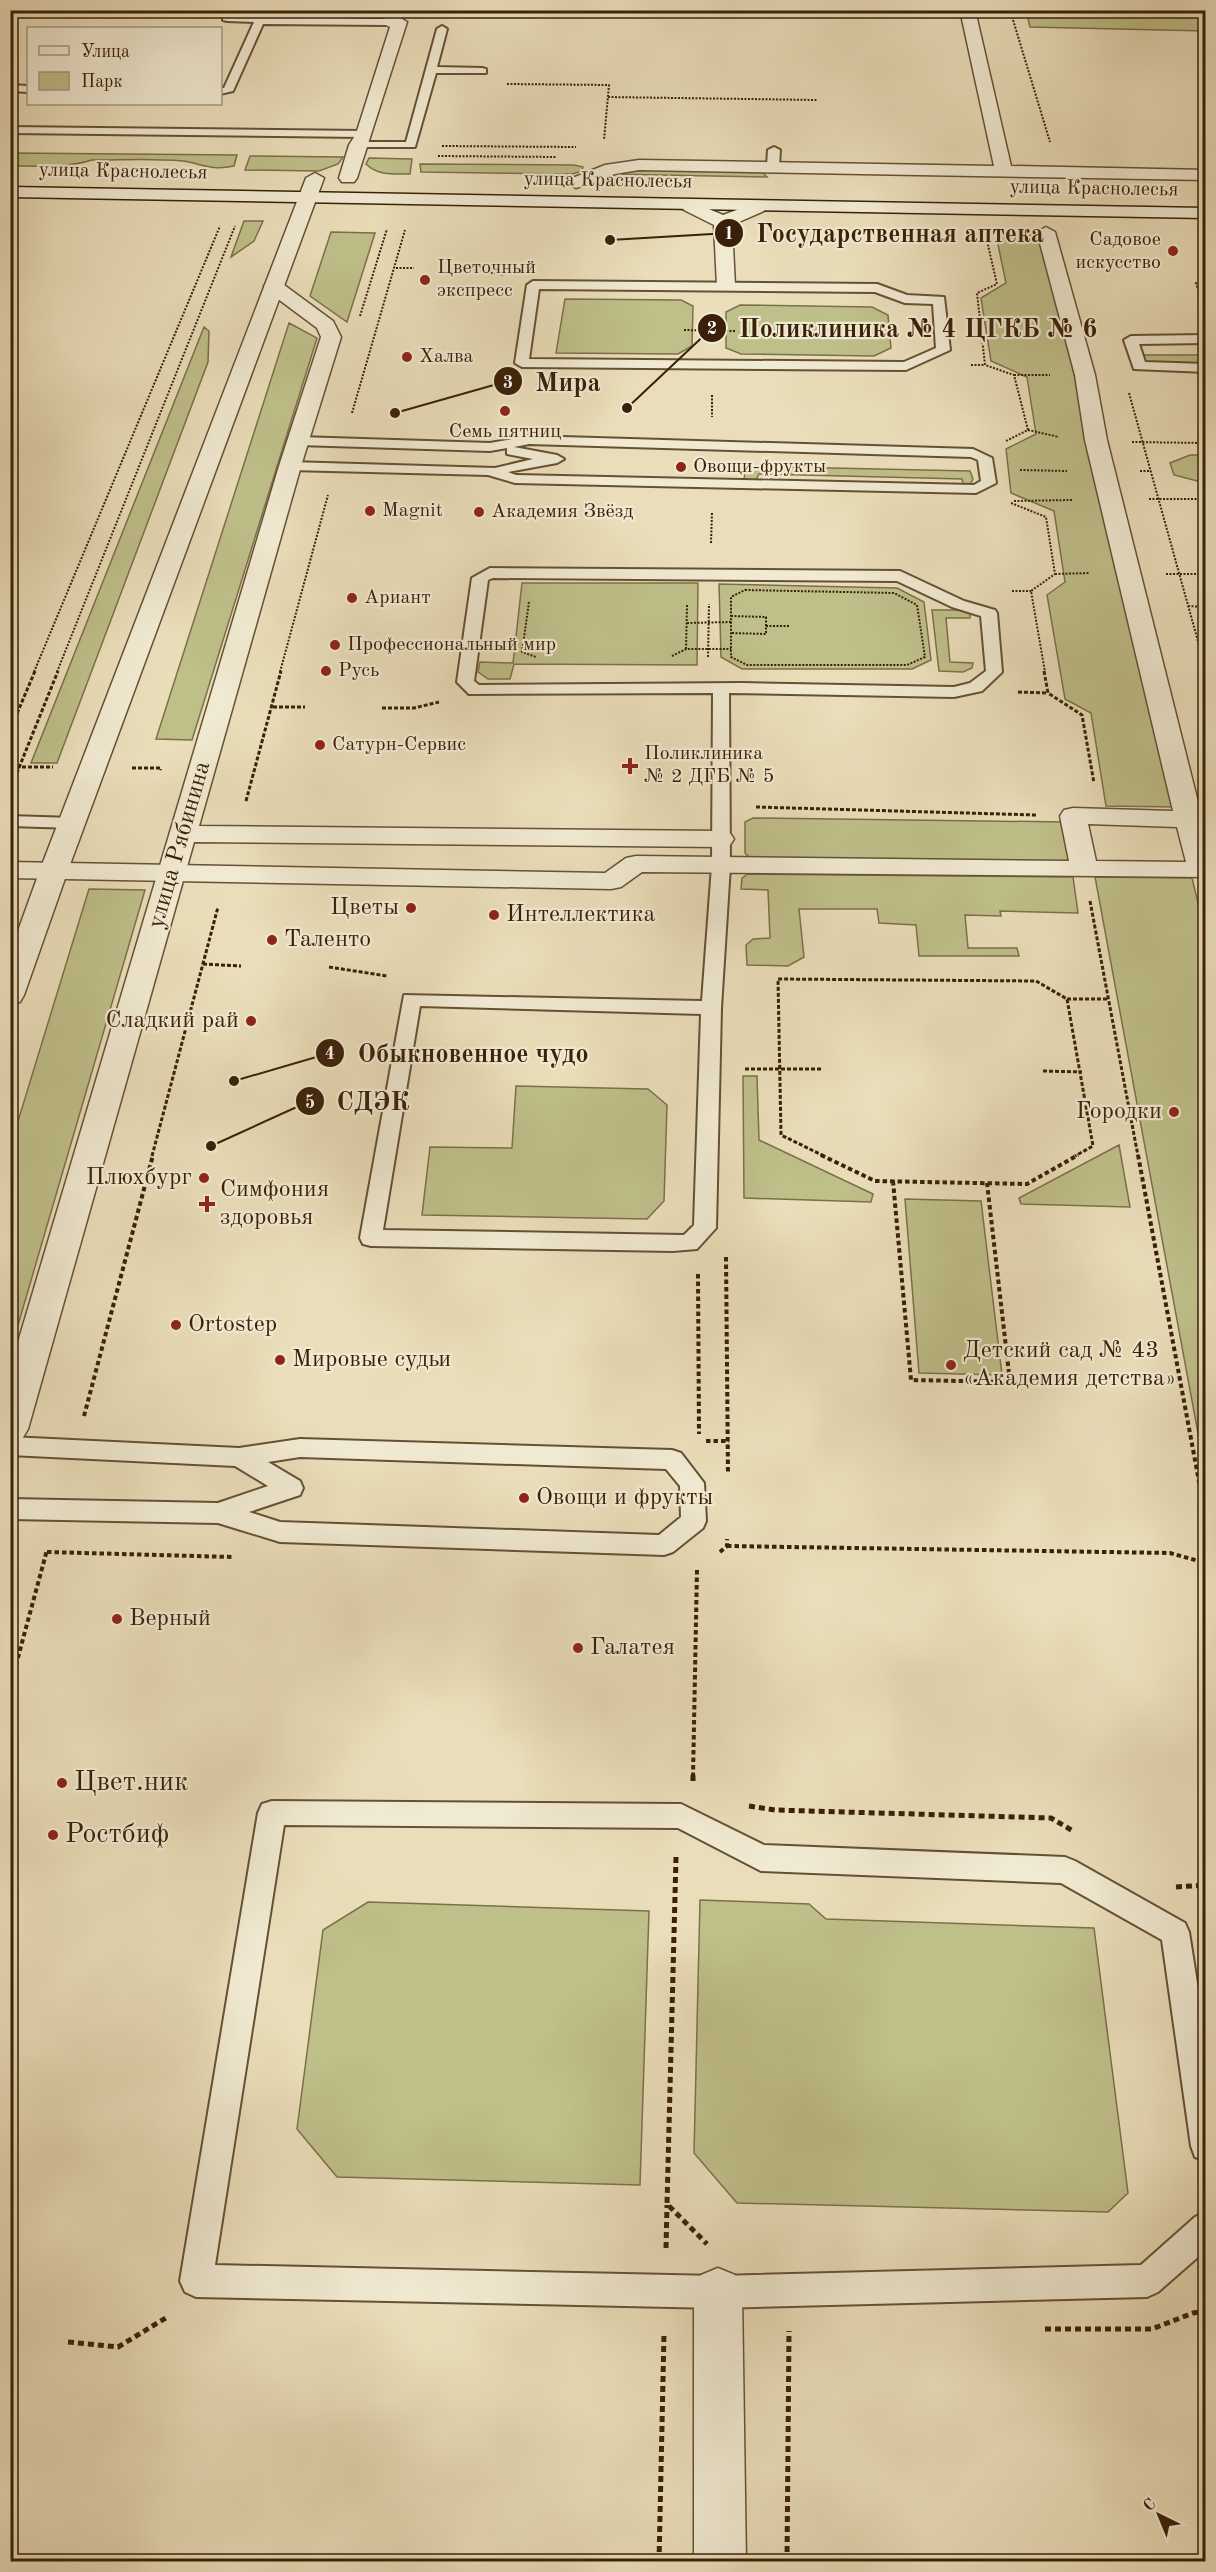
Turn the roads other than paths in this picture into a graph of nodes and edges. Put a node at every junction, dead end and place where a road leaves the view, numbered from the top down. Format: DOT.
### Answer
graph roads {
  1 [pos="967,10"];
  2 [pos="274,16"];
  3 [pos="389,16"];
  4 [pos="227,18"];
  5 [pos="260,21"];
  6 [pos="442,29"];
  7 [pos="431,70"];
  8 [pos="482,71"];
  9 [pos="10,88"];
  10 [pos="27,89"];
  11 [pos="222,91"];
  12 [pos="10,130"];
  13 [pos="360,140"];
  14 [pos="1004,172"];
  15 [pos="1206,175"];
  16 [pos="292,177"];
  17 [pos="315,177"];
  18 [pos="348,178"];
  19 [pos="369,179"];
  20 [pos="634,184"];
  21 [pos="940,188"];
  22 [pos="10,192"];
  23 [pos="1206,192"];
  24 [pos="308,198"];
  25 [pos="690,206"];
  26 [pos="758,207"];
  27 [pos="1206,213"];
  28 [pos="723,222"];
  29 [pos="1046,232"];
  30 [pos="273,286"];
  31 [pos="726,286"];
  32 [pos="1206,339"];
  33 [pos="1206,368"];
  34 [pos="299,441"];
  35 [pos="490,447"];
  36 [pos="722,447"];
  37 [pos="290,466"];
  38 [pos="489,471"];
  39 [pos="724,484"];
  40 [pos="721,688"];
  41 [pos="10,821"];
  42 [pos="73,823"];
  43 [pos="183,834"];
  44 [pos="1196,835"];
  45 [pos="721,839"];
  46 [pos="721,866"];
  47 [pos="1084,869"];
  48 [pos="10,870"];
  49 [pos="54,870"];
  50 [pos="172,872"];
  51 [pos="1204,879"];
  52 [pos="10,995"];
  53 [pos="711,1008"];
  54 [pos="10,1429"];
  55 [pos="10,1446"];
  56 [pos="239,1457"];
  57 [pos="10,1509"];
  58 [pos="218,1514"];
  59 [pos="1206,2146"];
  60 [pos="1206,2228"];
  61 [pos="731,2304"];
  62 [pos="720,2562"];
  1 -- 14 [label="street"];
  2 -- 3 [label="lane"];
  2 -- 5 [label="lane"];
  3 -- 13 [label="street"];
  4 -- 5 [label="lane"];
  5 -- 11 [label="lane"];
  6 -- 7 [label="lane"];
  7 -- 8 [label="lane"];
  7 -- 13 [label="lane"];
  9 -- 10 [label="lane"];
  12 -- 13 [label="lane"];
  13 -- 18 [label="street"];
  14 -- 15 [label="street, улица Краснолесья"];
  14 -- 20 [label="street, улица Краснолесья"];
  16 -- 17 [label="street"];
  17 -- 18 [label="street"];
  17 -- 24 [label="street"];
  18 -- 19 [label="street"];
  21 -- 23 [label="street, улица Краснолесья"];
  22 -- 24 [label="street, улица Краснолесья"];
  24 -- 25 [label="street, улица Краснолесья"];
  24 -- 30 [label="street"];
  25 -- 26 [label="street, улица Краснолесья"];
  25 -- 28 [label="street"];
  26 -- 27 [label="street, улица Краснолесья"];
  26 -- 28 [label="street"];
  28 -- 31 [label="street"];
  29 -- 44 [label="street"];
  30 -- 34 [label="street, улица Рябинина"];
  30 -- 42 [label="street"];
  31 -- 31 [label="lane"];
  32 -- 33 [label="lane"];
  34 -- 35 [label="lane"];
  34 -- 37 [label="street, улица Рябинина"];
  35 -- 36 [label="lane"];
  35 -- 38 [label="lane"];
  36 -- 39 [label="lane"];
  36 -- 39 [label="lane"];
  37 -- 38 [label="lane"];
  37 -- 43 [label="street, улица Рябинина"];
  38 -- 39 [label="lane"];
  40 -- 40 [label="lane"];
  40 -- 45 [label="lane"];
  41 -- 42 [label="lane"];
  42 -- 49 [label="street"];
  43 -- 45 [label="street"];
  43 -- 50 [label="street, улица Рябинина"];
  44 -- 47 [label="street"];
  44 -- 51 [label="street"];
  45 -- 46 [label="lane"];
  46 -- 47 [label="street"];
  46 -- 50 [label="street"];
  46 -- 53 [label="lane"];
  47 -- 51 [label="street"];
  48 -- 49 [label="street"];
  49 -- 50 [label="street"];
  49 -- 52 [label="street"];
  50 -- 54 [label="street, улица Рябинина"];
  53 -- 53 [label="lane"];
  55 -- 56 [label="lane"];
  56 -- 58 [label="lane"];
  56 -- 58 [label="lane"];
  57 -- 58 [label="lane"];
  59 -- 61 [label="lane"];
  60 -- 61 [label="lane"];
  61 -- 62 [label="street"];
}
